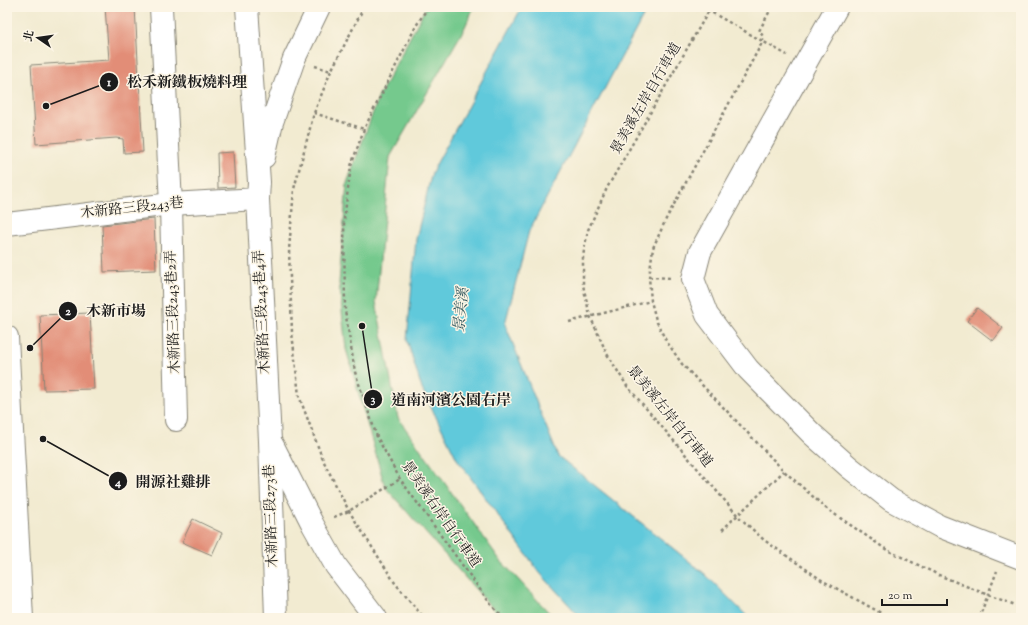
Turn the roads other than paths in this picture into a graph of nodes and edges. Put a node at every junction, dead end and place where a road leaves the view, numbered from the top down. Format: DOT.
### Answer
graph roads {
  1 [pos="161,7"];
  2 [pos="247,7"];
  3 [pos="319,7"];
  4 [pos="837,7"];
  5 [pos="258,190"];
  6 [pos="171,204"];
  7 [pos="7,224"];
  8 [pos="7,337"];
  9 [pos="9,415"];
  10 [pos="176,420"];
  11 [pos="269,432"];
  12 [pos="1021,558"];
  13 [pos="276,613"];
  14 [pos="22,618"];
  15 [pos="376,618"];
  1 -- 6 [label="street, 木新路三段243巷2弄"];
  2 -- 5 [label="street"];
  3 -- 5 [label="street"];
  4 -- 12 [label="street"];
  5 -- 6 [label="street, 木新路三段243巷"];
  5 -- 11 [label="street, 木新路三段243巷4弄"];
  6 -- 7 [label="street, 木新路三段243巷"];
  6 -- 10 [label="street, 木新路三段243巷2弄"];
  8 -- 9 [label="street"];
  9 -- 14 [label="street"];
  11 -- 13 [label="street, 木新路三段273巷"];
  11 -- 15 [label="street"];
}
